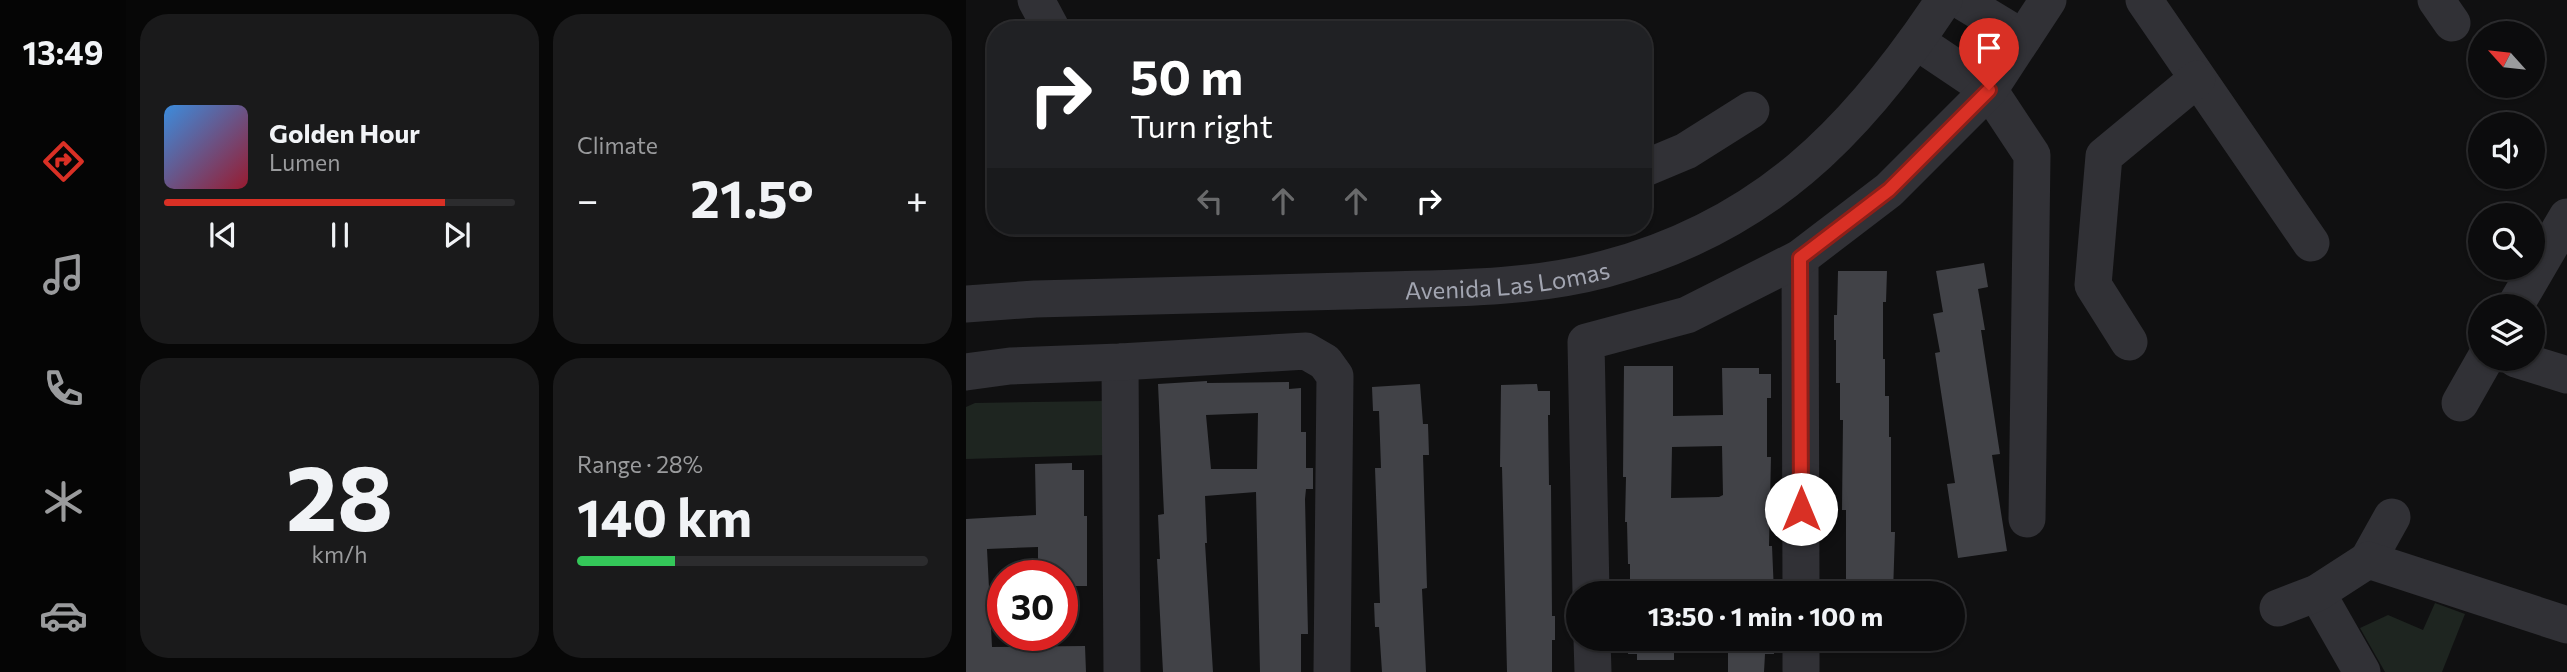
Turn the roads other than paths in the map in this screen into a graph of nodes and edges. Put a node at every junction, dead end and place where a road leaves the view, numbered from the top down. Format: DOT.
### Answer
graph roads {
  1 [pos="1037,0"];
  2 [pos="1944,0"];
  3 [pos="1960,0"];
  4 [pos="2048,0"];
  5 [pos="2144,0"];
  6 [pos="1048,21"];
  7 [pos="2022,38"];
  8 [pos="1916,41"];
  9 [pos="2197,79"];
  10 [pos="1989,90"];
  11 [pos="1751,110"];
  12 [pos="1652,165"];
  13 [pos="2567,217"];
  14 [pos="2311,243"];
  15 [pos="1800,258"];
  16 [pos="2522,294"];
  17 [pos="966,304"];
  18 [pos="2129,342"];
  19 [pos="1120,362"];
  20 [pos="2545,368"];
  21 [pos="2478,371"];
  22 [pos="966,372"];
  23 [pos="2567,375"];
  24 [pos="2460,403"];
  25 [pos="2392,517"];
  26 [pos="2027,519"];
  27 [pos="2368,560"];
  28 [pos="1591,581"];
  29 [pos="1801,581"];
  30 [pos="2317,593"];
  31 [pos="2278,608"];
  32 [pos="2567,625"];
  33 [pos="1592,651"];
  34 [pos="1122,672"];
  35 [pos="1332,672"];
  36 [pos="1593,672"];
  37 [pos="2362,672"];
  1 -- 6 [label="street"];
  2 -- 8 [label="street, Avenida Las Lomas"];
  3 -- 7 [label="street"];
  4 -- 7 [label="street"];
  5 -- 9 [label="street"];
  7 -- 10 [label="street"];
  8 -- 10 [label="street"];
  8 -- 17 [label="street, Avenida Las Lomas"];
  9 -- 14 [label="street"];
  9 -- 18 [label="street"];
  10 -- 15 [label="street"];
  10 -- 26 [label="street"];
  11 -- 12 [label="street"];
  13 -- 16 [label="street"];
  15 -- 28 [label="street"];
  15 -- 29 [label="street"];
  19 -- 22 [label="street"];
  19 -- 34 [label="street"];
  19 -- 35 [label="street"];
  20 -- 23 [label="street"];
  21 -- 24 [label="street"];
  25 -- 27 [label="street"];
  27 -- 30 [label="street"];
  27 -- 32 [label="street"];
  30 -- 31 [label="street"];
  30 -- 37 [label="street"];
  33 -- 36 [label="street"];
}
